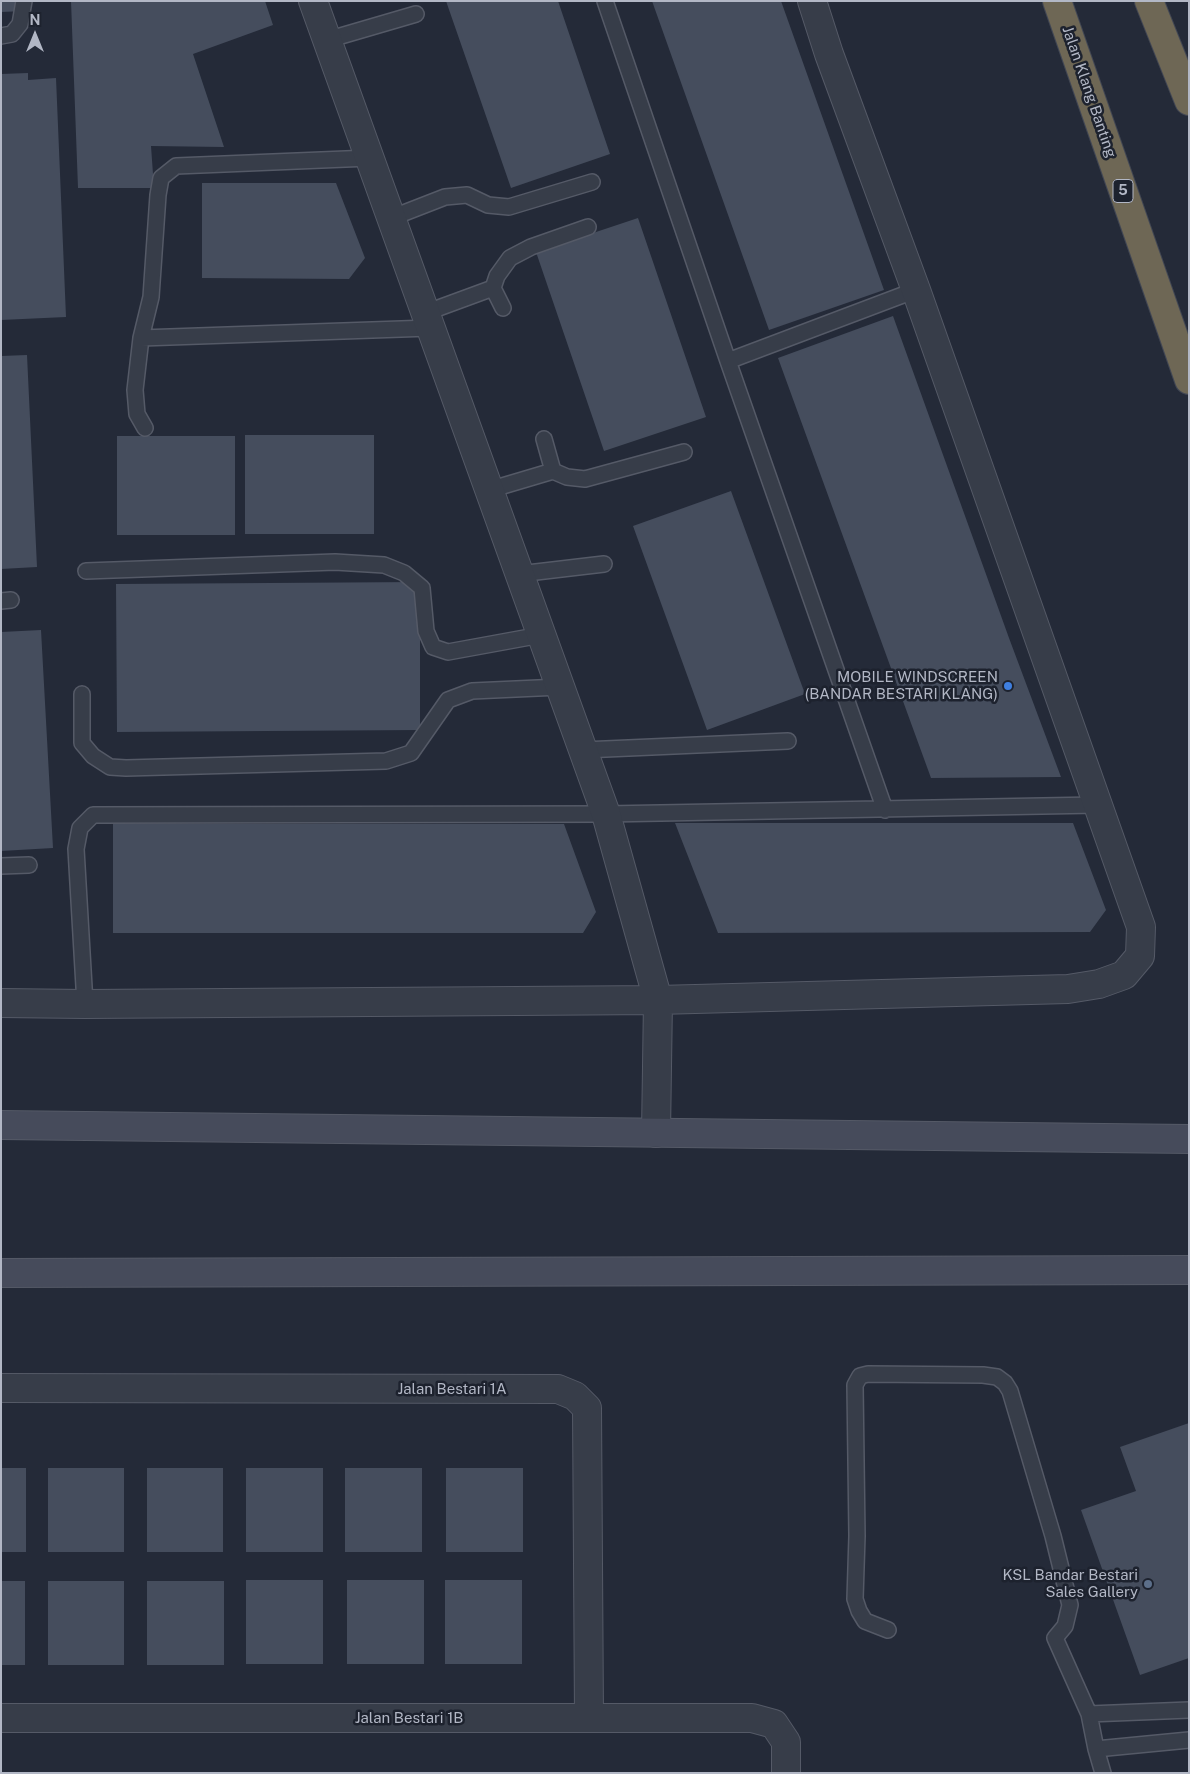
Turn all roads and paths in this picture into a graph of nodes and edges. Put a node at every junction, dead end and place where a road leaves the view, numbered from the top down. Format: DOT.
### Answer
graph roads {
  1 [pos="24,1"];
  2 [pos="313,1"];
  3 [pos="605,1"];
  4 [pos="812,1"];
  5 [pos="1057,1"];
  6 [pos="1150,1"];
  7 [pos="416,14"];
  8 [pos="1,36"];
  9 [pos="327,40"];
  10 [pos="1188,100"];
  11 [pos="370,158"];
  12 [pos="592,182"];
  13 [pos="391,218"];
  14 [pos="588,227"];
  15 [pos="493,288"];
  16 [pos="916,290"];
  17 [pos="503,308"];
  18 [pos="428,320"];
  19 [pos="141,338"];
  20 [pos="728,361"];
  21 [pos="1189,380"];
  22 [pos="145,428"];
  23 [pos="544,439"];
  24 [pos="684,452"];
  25 [pos="553,471"];
  26 [pos="489,490"];
  27 [pos="604,564"];
  28 [pos="86,572"];
  29 [pos="519,574"];
  30 [pos="541,634"];
  31 [pos="560,688"];
  32 [pos="82,694"];
  33 [pos="788,741"];
  34 [pos="583,750"];
  35 [pos="1097,804"];
  36 [pos="885,810"];
  37 [pos="606,814"];
  38 [pos="29,865"];
  39 [pos="1,866"];
  40 [pos="658,1000"];
  41 [pos="1,1003"];
  42 [pos="85,1004"];
  43 [pos="1,1125"];
  44 [pos="656,1133"];
  45 [pos="1189,1139"];
  46 [pos="1189,1270"];
  47 [pos="1,1273"];
  48 [pos="1,1388"];
  49 [pos="888,1630"];
  50 [pos="1189,1710"];
  51 [pos="1089,1714"];
  52 [pos="1,1718"];
  53 [pos="589,1718"];
  54 [pos="1189,1740"];
  55 [pos="1096,1749"];
  56 [pos="786,1768"];
  57 [pos="1103,1773"];
  1 -- 8 [label="lane"];
  2 -- 9 [label="street"];
  3 -- 20 [label="lane"];
  4 -- 16 [label="street"];
  5 -- 21 [label="highway, Jalan Klang Banting / 5"];
  6 -- 10 [label="highway"];
  7 -- 9 [label="lane"];
  9 -- 11 [label="street"];
  11 -- 13 [label="street"];
  11 -- 19 [label="lane"];
  12 -- 13 [label="lane"];
  13 -- 18 [label="street"];
  14 -- 15 [label="lane"];
  15 -- 17 [label="lane"];
  15 -- 18 [label="lane"];
  16 -- 20 [label="lane"];
  16 -- 35 [label="street"];
  18 -- 19 [label="lane"];
  18 -- 26 [label="street"];
  19 -- 22 [label="lane"];
  20 -- 36 [label="lane"];
  23 -- 25 [label="lane"];
  24 -- 25 [label="lane"];
  25 -- 26 [label="lane"];
  26 -- 29 [label="street"];
  27 -- 29 [label="lane"];
  28 -- 30 [label="lane"];
  29 -- 30 [label="street"];
  30 -- 31 [label="street"];
  31 -- 32 [label="lane"];
  31 -- 34 [label="street"];
  33 -- 34 [label="lane"];
  34 -- 37 [label="street"];
  35 -- 36 [label="lane"];
  35 -- 40 [label="street"];
  36 -- 37 [label="lane"];
  37 -- 40 [label="street"];
  37 -- 42 [label="lane"];
  38 -- 39 [label="lane"];
  40 -- 42 [label="street"];
  40 -- 44 [label="street"];
  41 -- 42 [label="street"];
  43 -- 44 [label="street"];
  44 -- 45 [label="street"];
  46 -- 47 [label="street"];
  48 -- 53 [label="street, Jalan Bestari 1A"];
  49 -- 51 [label="lane"];
  50 -- 51 [label="lane"];
  51 -- 55 [label="lane"];
  52 -- 53 [label="street, Jalan Bestari 1B"];
  53 -- 56 [label="street, Jalan Bestari 1B"];
  54 -- 55 [label="lane"];
  55 -- 57 [label="lane"];
}
